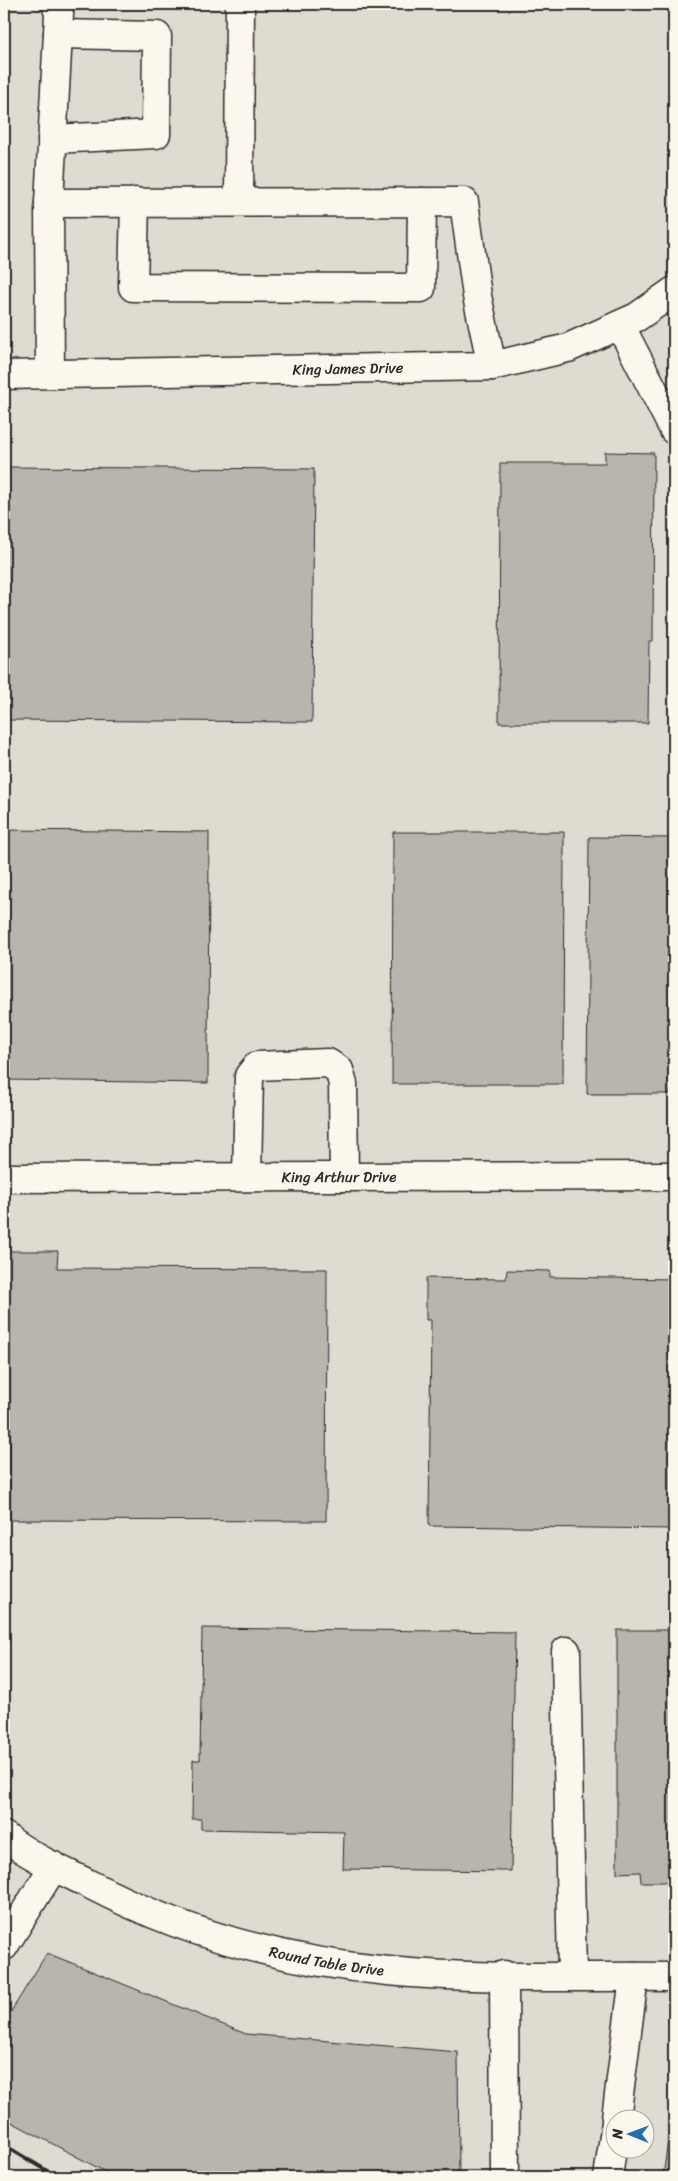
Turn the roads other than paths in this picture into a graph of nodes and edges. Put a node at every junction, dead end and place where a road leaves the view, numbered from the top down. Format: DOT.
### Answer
graph roads {
  1 [pos="56,4"];
  2 [pos="240,4"];
  3 [pos="58,34"];
  4 [pos="52,140"];
  5 [pos="135,202"];
  6 [pos="239,202"];
  7 [pos="422,202"];
  8 [pos="49,203"];
  9 [pos="674,291"];
  10 [pos="620,325"];
  11 [pos="492,366"];
  12 [pos="50,374"];
  13 [pos="4,375"];
  14 [pos="674,430"];
  15 [pos="674,1176"];
  16 [pos="247,1177"];
  17 [pos="344,1177"];
  18 [pos="4,1178"];
  19 [pos="566,1651"];
  20 [pos="4,1836"];
  21 [pos="54,1866"];
  22 [pos="4,1946"];
  23 [pos="504,1975"];
  24 [pos="572,1976"];
  25 [pos="634,1977"];
  26 [pos="674,1977"];
  27 [pos="618,2108"];
  28 [pos="611,2158"];
  29 [pos="505,2177"];
  30 [pos="608,2177"];
  1 -- 3 [label="street"];
  2 -- 6 [label="street"];
  3 -- 4 [label="street"];
  3 -- 4 [label="street"];
  4 -- 8 [label="street"];
  5 -- 6 [label="street"];
  5 -- 7 [label="street"];
  5 -- 8 [label="street"];
  6 -- 7 [label="street"];
  7 -- 11 [label="street"];
  8 -- 12 [label="street"];
  9 -- 10 [label="street, King James Drive"];
  10 -- 11 [label="street, King James Drive"];
  10 -- 14 [label="street"];
  11 -- 12 [label="street, King James Drive"];
  12 -- 13 [label="street, King James Drive"];
  15 -- 17 [label="street, King Arthur Drive"];
  16 -- 17 [label="street, King Arthur Drive"];
  16 -- 17 [label="street"];
  16 -- 18 [label="street, King Arthur Drive"];
  19 -- 24 [label="street"];
  20 -- 21 [label="street, Round Table Drive"];
  21 -- 22 [label="street"];
  21 -- 23 [label="street, Round Table Drive"];
  23 -- 24 [label="street, Round Table Drive"];
  23 -- 29 [label="street"];
  24 -- 25 [label="street, Round Table Drive"];
  25 -- 26 [label="street, Round Table Drive"];
  25 -- 27 [label="street"];
  28 -- 30 [label="street"];
}
